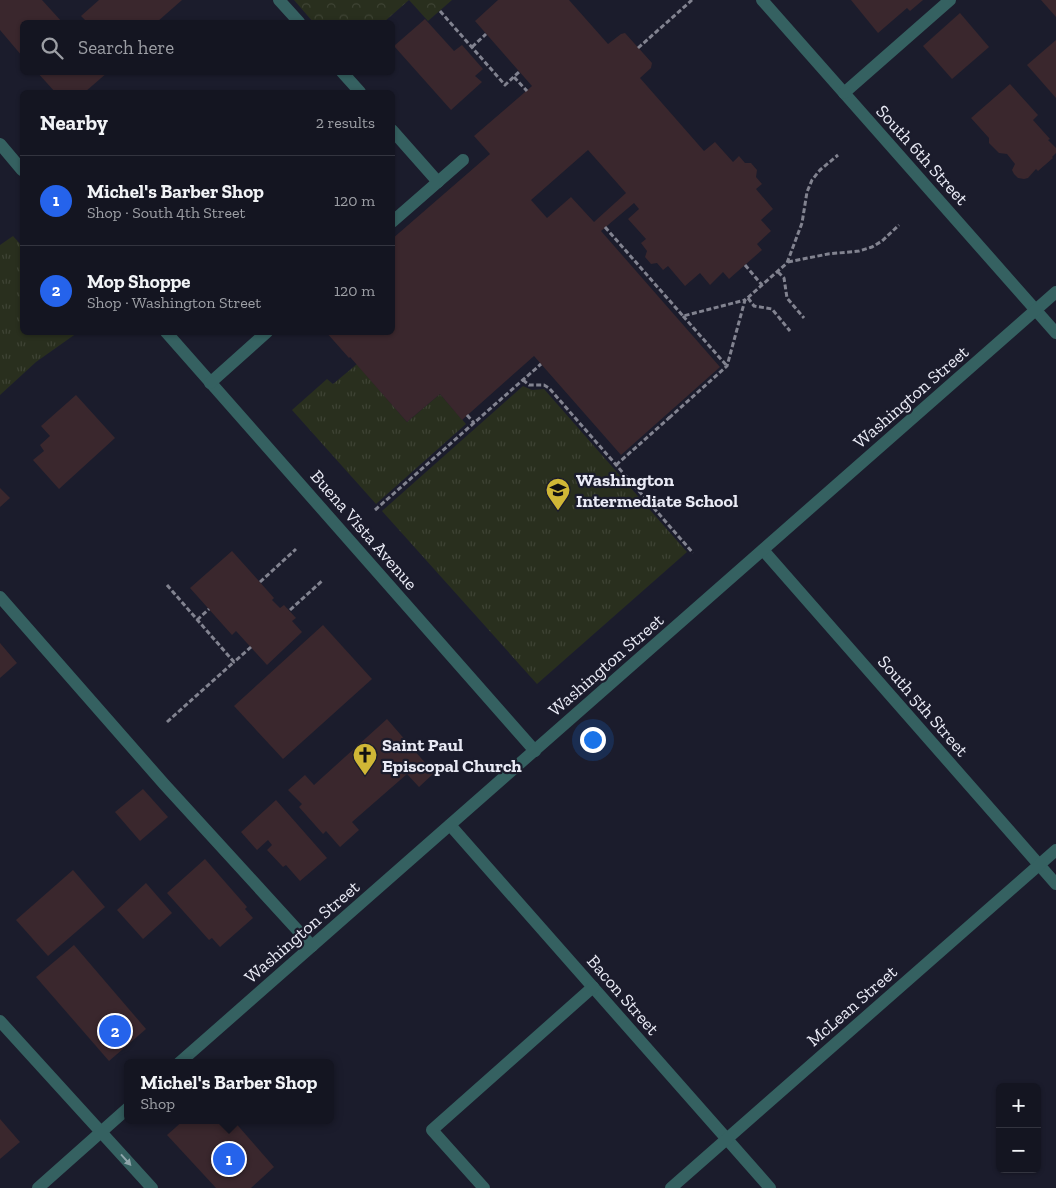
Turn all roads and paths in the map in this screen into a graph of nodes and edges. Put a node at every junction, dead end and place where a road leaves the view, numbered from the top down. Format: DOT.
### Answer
graph roads {
  1 [pos="279,0"];
  2 [pos="692,0"];
  3 [pos="762,0"];
  4 [pos="950,0"];
  5 [pos="440,11"];
  6 [pos="297,20"];
  7 [pos="486,34"];
  8 [pos="472,47"];
  9 [pos="638,48"];
  10 [pos="520,72"];
  11 [pos="345,75"];
  12 [pos="514,77"];
  13 [pos="358,90"];
  14 [pos="527,91"];
  15 [pos="844,93"];
  16 [pos="395,133"];
  17 [pos="0,144"];
  18 [pos="838,154"];
  19 [pos="463,160"];
  20 [pos="20,168"];
  21 [pos="438,182"];
  22 [pos="395,219"];
  23 [pos="899,225"];
  24 [pos="605,228"];
  25 [pos="787,263"];
  26 [pos="745,265"];
  27 [pos="778,272"];
  28 [pos="762,285"];
  29 [pos="1056,292"];
  30 [pos="747,299"];
  31 [pos="1036,310"];
  32 [pos="683,316"];
  33 [pos="804,318"];
  34 [pos="790,331"];
  35 [pos="1056,332"];
  36 [pos="169,335"];
  37 [pos="264,335"];
  38 [pos="541,364"];
  39 [pos="727,366"];
  40 [pos="523,380"];
  41 [pos="210,383"];
  42 [pos="467,415"];
  43 [pos="474,423"];
  44 [pos="616,465"];
  45 [pos="375,510"];
  46 [pos="296,549"];
  47 [pos="763,550"];
  48 [pos="693,552"];
  49 [pos="323,580"];
  50 [pos="260,582"];
  51 [pos="166,585"];
  52 [pos="0,597"];
  53 [pos="209,609"];
  54 [pos="290,610"];
  55 [pos="197,620"];
  56 [pos="250,647"];
  57 [pos="234,662"];
  58 [pos="166,722"];
  59 [pos="535,751"];
  60 [pos="450,825"];
  61 [pos="1056,850"];
  62 [pos="1039,865"];
  63 [pos="1056,884"];
  64 [pos="312,946"];
  65 [pos="593,987"];
  66 [pos="0,1021"];
  67 [pos="184,1059"];
  68 [pos="124,1111"];
  69 [pos="100,1132"];
  70 [pos="727,1139"];
  71 [pos="38,1188"];
  72 [pos="152,1188"];
  73 [pos="484,1188"];
  74 [pos="671,1188"];
  75 [pos="770,1188"];
  1 -- 6 [label="street"];
  2 -- 9 [label="path"];
  3 -- 15 [label="street, South 6th Street"];
  4 -- 15 [label="street"];
  5 -- 8 [label="path"];
  7 -- 8 [label="path"];
  8 -- 12 [label="path"];
  10 -- 12 [label="path"];
  11 -- 13 [label="street"];
  12 -- 14 [label="path"];
  15 -- 31 [label="street, South 6th Street"];
  16 -- 21 [label="street"];
  17 -- 20 [label="street"];
  18 -- 25 [label="path"];
  19 -- 21 [label="street"];
  21 -- 22 [label="street"];
  23 -- 25 [label="path"];
  24 -- 32 [label="path"];
  25 -- 27 [label="path"];
  26 -- 28 [label="path"];
  27 -- 28 [label="path"];
  27 -- 33 [label="path"];
  28 -- 30 [label="path"];
  29 -- 31 [label="street, Washington Street"];
  30 -- 32 [label="path"];
  30 -- 34 [label="path"];
  30 -- 39 [label="path"];
  31 -- 35 [label="street, South 6th Street"];
  31 -- 47 [label="street, Washington Street"];
  32 -- 39 [label="path"];
  36 -- 41 [label="street, Buena Vista Avenue"];
  37 -- 41 [label="street"];
  38 -- 40 [label="path"];
  39 -- 44 [label="path"];
  40 -- 43 [label="path"];
  40 -- 44 [label="path"];
  41 -- 59 [label="street, Buena Vista Avenue"];
  42 -- 43 [label="path"];
  43 -- 45 [label="path"];
  44 -- 48 [label="path"];
  46 -- 50 [label="path"];
  47 -- 59 [label="street, Washington Street"];
  47 -- 62 [label="street, South 5th Street"];
  49 -- 54 [label="path"];
  51 -- 55 [label="path"];
  52 -- 64 [label="street"];
  53 -- 55 [label="path"];
  55 -- 57 [label="path"];
  56 -- 57 [label="path"];
  57 -- 58 [label="path"];
  59 -- 60 [label="street, Washington Street"];
  60 -- 64 [label="street, Washington Street"];
  60 -- 65 [label="street, Bacon Street"];
  61 -- 62 [label="street, McLean Street"];
  62 -- 63 [label="street, South 5th Street"];
  62 -- 70 [label="street, McLean Street"];
  64 -- 67 [label="street, Washington Street"];
  65 -- 70 [label="street, Bacon Street"];
  65 -- 73 [label="street"];
  66 -- 69 [label="street"];
  68 -- 69 [label="street"];
  69 -- 71 [label="street"];
  69 -- 72 [label="street, one-way"];
  70 -- 74 [label="street, McLean Street"];
  70 -- 75 [label="street, Bacon Street"];
}
